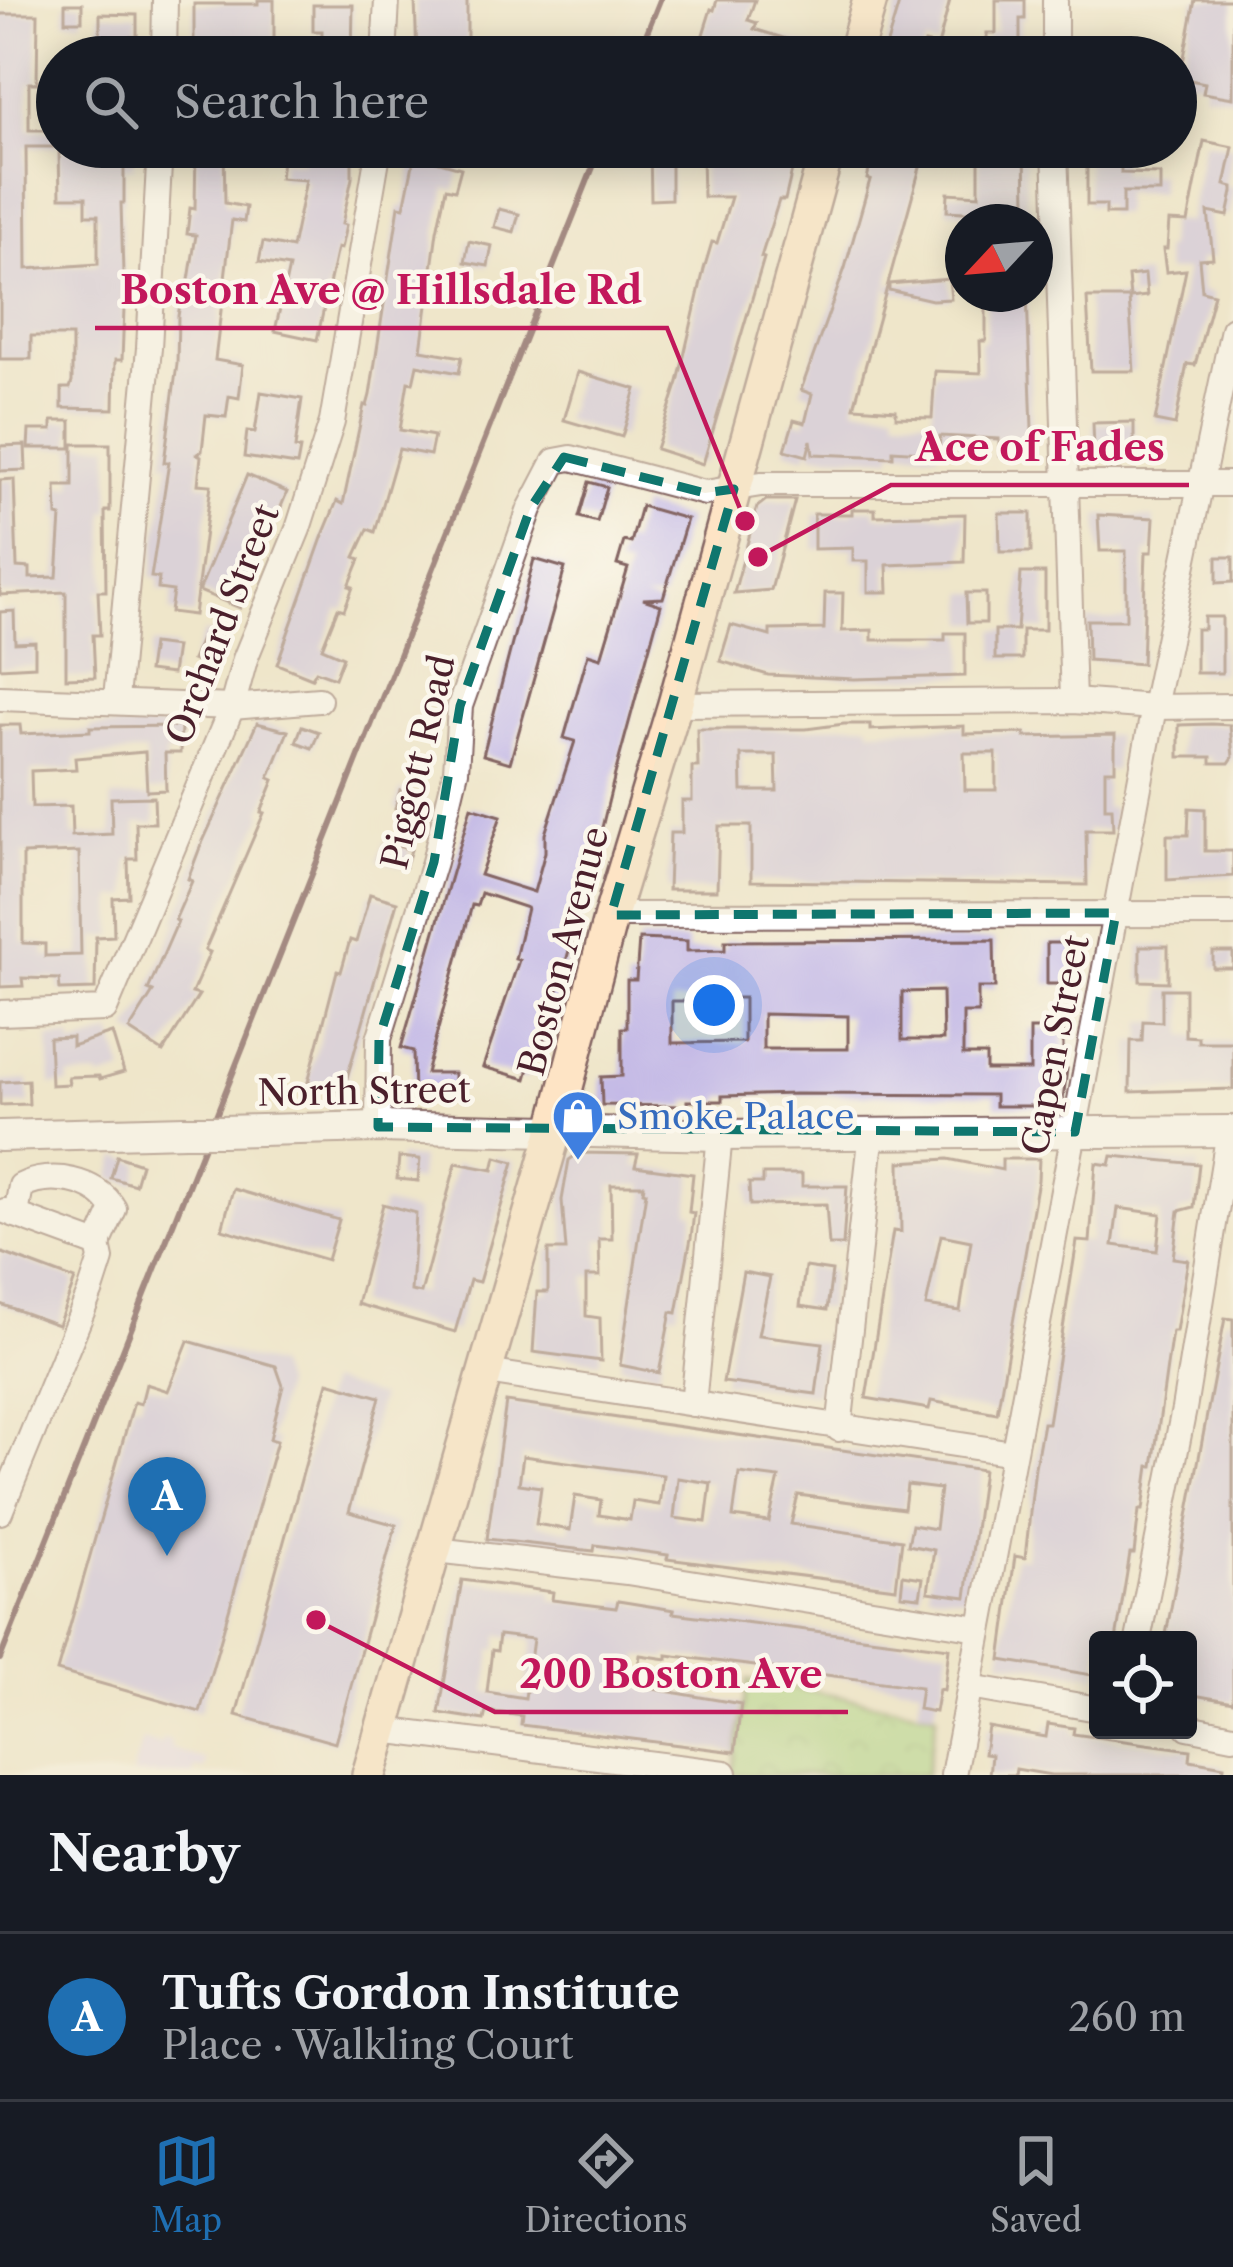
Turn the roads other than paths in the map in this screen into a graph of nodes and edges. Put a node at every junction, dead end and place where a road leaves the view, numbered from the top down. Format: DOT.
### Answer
graph roads {
  1 [pos="165,0"];
  2 [pos="387,0"];
  3 [pos="870,0"];
  4 [pos="1055,0"];
  5 [pos="164,36"];
  6 [pos="385,36"];
  7 [pos="860,36"];
  8 [pos="1054,36"];
  9 [pos="159,168"];
  10 [pos="375,168"];
  11 [pos="822,168"];
  12 [pos="1056,168"];
  13 [pos="1233,329"];
  14 [pos="1202,483"];
  15 [pos="1066,484"];
  16 [pos="1233,484"];
  17 [pos="734,489"];
  18 [pos="0,698"];
  19 [pos="116,699"];
  20 [pos="320,700"];
  21 [pos="1073,701"];
  22 [pos="675,704"];
  23 [pos="1233,706"];
  24 [pos="232,707"];
  25 [pos="1154,707"];
  26 [pos="1116,913"];
  27 [pos="1233,914"];
  28 [pos="611,915"];
  29 [pos="0,1013"];
  30 [pos="378,1127"];
  31 [pos="555,1129"];
  32 [pos="872,1131"];
  33 [pos="1231,1131"];
  34 [pos="1075,1132"];
  35 [pos="720,1135"];
  36 [pos="0,1136"];
  37 [pos="8,1212"];
  38 [pos="98,1245"];
  39 [pos="486,1372"];
  40 [pos="693,1403"];
  41 [pos="838,1429"];
  42 [pos="1013,1454"];
  43 [pos="0,1513"];
  44 [pos="436,1550"];
  45 [pos="979,1628"];
  46 [pos="1140,1631"];
  47 [pos="970,1687"];
  48 [pos="1089,1707"];
  49 [pos="1197,1729"];
  50 [pos="382,1730"];
  51 [pos="1233,1736"];
  52 [pos="725,1773"];
  53 [pos="369,1775"];
  54 [pos="952,1775"];
  1 -- 5 [label="street"];
  2 -- 6 [label="street"];
  3 -- 7 [label="main road"];
  4 -- 8 [label="street"];
  9 -- 19 [label="street"];
  10 -- 24 [label="street, Orchard Street"];
  11 -- 17 [label="main road, Boston Avenue"];
  12 -- 15 [label="street"];
  13 -- 14 [label="street, Capen Street"];
  14 -- 15 [label="street"];
  14 -- 16 [label="street"];
  14 -- 25 [label="street, Capen Street"];
  15 -- 17 [label="street"];
  15 -- 21 [label="street"];
  17 -- 22 [label="main road, Boston Avenue"];
  17 -- 30 [label="street, Piggott Road"];
  18 -- 19 [label="street"];
  19 -- 24 [label="street"];
  20 -- 24 [label="street"];
  21 -- 22 [label="street"];
  21 -- 25 [label="street"];
  22 -- 28 [label="main road, Boston Avenue"];
  23 -- 25 [label="street"];
  24 -- 29 [label="street, Orchard Street"];
  25 -- 26 [label="street, Capen Street"];
  26 -- 27 [label="street"];
  26 -- 28 [label="street"];
  26 -- 34 [label="street, Capen Street"];
  28 -- 31 [label="main road, Boston Avenue"];
  30 -- 31 [label="street, North Street"];
  30 -- 36 [label="street, North Street, bridge"];
  31 -- 35 [label="street, North Street"];
  31 -- 39 [label="main road, Boston Avenue"];
  32 -- 34 [label="street, North Street"];
  32 -- 35 [label="street, North Street"];
  32 -- 41 [label="street"];
  33 -- 34 [label="street, North Street"];
  33 -- 46 [label="street"];
  34 -- 42 [label="street, Capen Street"];
  35 -- 40 [label="street"];
  37 -- 38 [label="street"];
  37 -- 38 [label="street"];
  38 -- 43 [label="street"];
  39 -- 40 [label="street"];
  39 -- 44 [label="main road, Boston Avenue"];
  40 -- 41 [label="street"];
  41 -- 42 [label="street"];
  42 -- 45 [label="street, Capen Street"];
  44 -- 45 [label="street"];
  44 -- 50 [label="main road, Boston Avenue"];
  45 -- 47 [label="street, Capen Street"];
  47 -- 48 [label="street"];
  47 -- 54 [label="street, Capen Street"];
  49 -- 51 [label="street"];
  50 -- 52 [label="street"];
  50 -- 53 [label="main road, Boston Avenue"];
}
